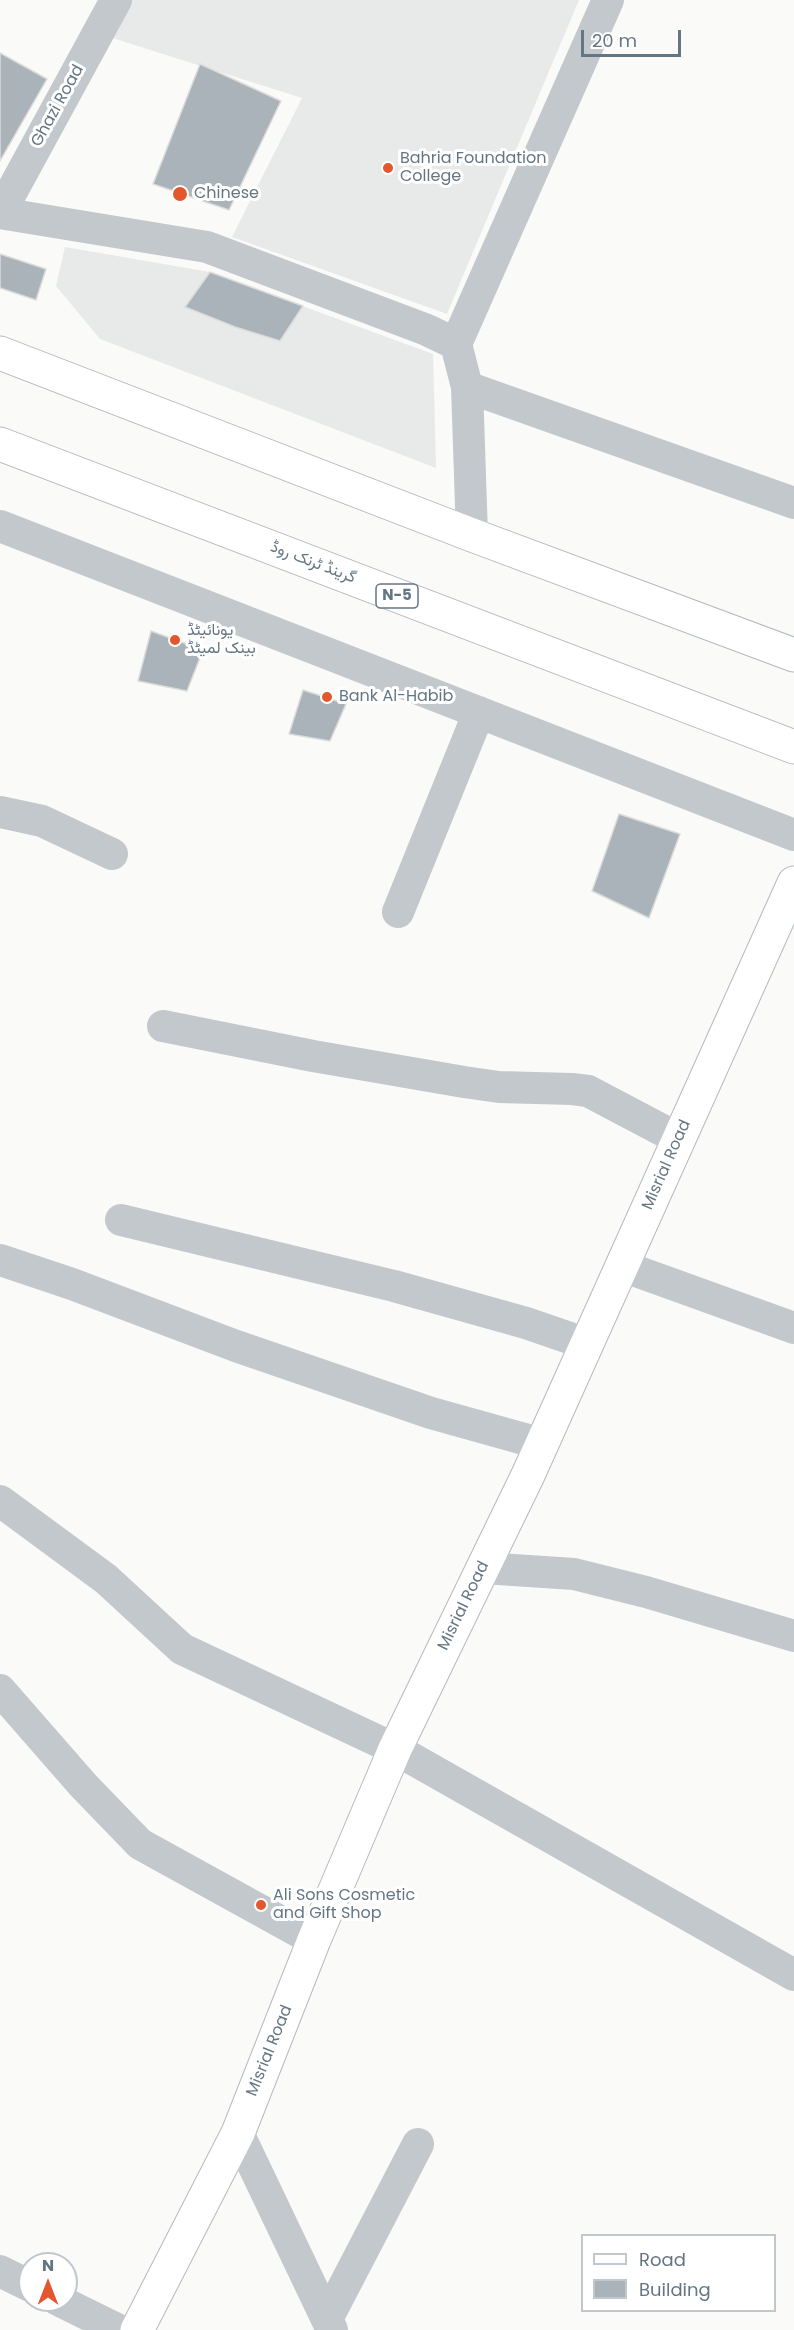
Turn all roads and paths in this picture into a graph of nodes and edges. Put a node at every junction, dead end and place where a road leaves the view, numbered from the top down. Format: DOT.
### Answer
graph roads {
  1 [pos="116,0"];
  2 [pos="608,0"];
  3 [pos="0,213"];
  4 [pos="456,344"];
  5 [pos="0,353"];
  6 [pos="467,387"];
  7 [pos="0,444"];
  8 [pos="794,503"];
  9 [pos="0,526"];
  10 [pos="472,535"];
  11 [pos="792,653"];
  12 [pos="479,712"];
  13 [pos="794,747"];
  14 [pos="0,812"];
  15 [pos="794,835"];
  16 [pos="112,854"];
  17 [pos="794,883"];
  18 [pos="398,912"];
  19 [pos="163,1026"];
  20 [pos="679,1139"];
  21 [pos="121,1220"];
  22 [pos="0,1260"];
  23 [pos="622,1266"];
  24 [pos="794,1328"];
  25 [pos="587,1344"];
  26 [pos="542,1443"];
  27 [pos="2,1510"];
  28 [pos="483,1568"];
  29 [pos="794,1636"];
  30 [pos="0,1690"];
  31 [pos="395,1749"];
  32 [pos="314,1940"];
  33 [pos="794,1975"];
  34 [pos="238,2133"];
  35 [pos="418,2144"];
  36 [pos="0,2271"];
  37 [pos="18,2280"];
  38 [pos="78,2310"];
  39 [pos="329,2325"];
  40 [pos="119,2330"];
  41 [pos="137,2330"];
  1 -- 3 [label="street, Ghazi Road"];
  2 -- 4 [label="street"];
  3 -- 4 [label="street"];
  4 -- 6 [label="street"];
  5 -- 10 [label="main road"];
  6 -- 8 [label="street"];
  6 -- 10 [label="street"];
  7 -- 13 [label="main road, گرینڈ ٹرنک روڈ / N-5"];
  9 -- 12 [label="street"];
  10 -- 11 [label="main road"];
  12 -- 15 [label="street"];
  12 -- 18 [label="street"];
  14 -- 16 [label="street"];
  17 -- 20 [label="main road, Misrial Road"];
  19 -- 20 [label="street"];
  20 -- 23 [label="main road, Misrial Road"];
  21 -- 25 [label="street"];
  22 -- 26 [label="street"];
  23 -- 24 [label="street"];
  23 -- 25 [label="main road, Misrial Road"];
  25 -- 26 [label="main road, Misrial Road"];
  26 -- 28 [label="main road, Misrial Road"];
  27 -- 31 [label="street"];
  28 -- 29 [label="street"];
  28 -- 31 [label="main road, Misrial Road"];
  30 -- 32 [label="street"];
  31 -- 32 [label="main road, Misrial Road"];
  31 -- 33 [label="street"];
  32 -- 34 [label="main road, Misrial Road"];
  34 -- 39 [label="street"];
  34 -- 41 [label="main road, Misrial Road"];
  35 -- 39 [label="street"];
  36 -- 37 [label="street"];
  38 -- 40 [label="street"];
}
